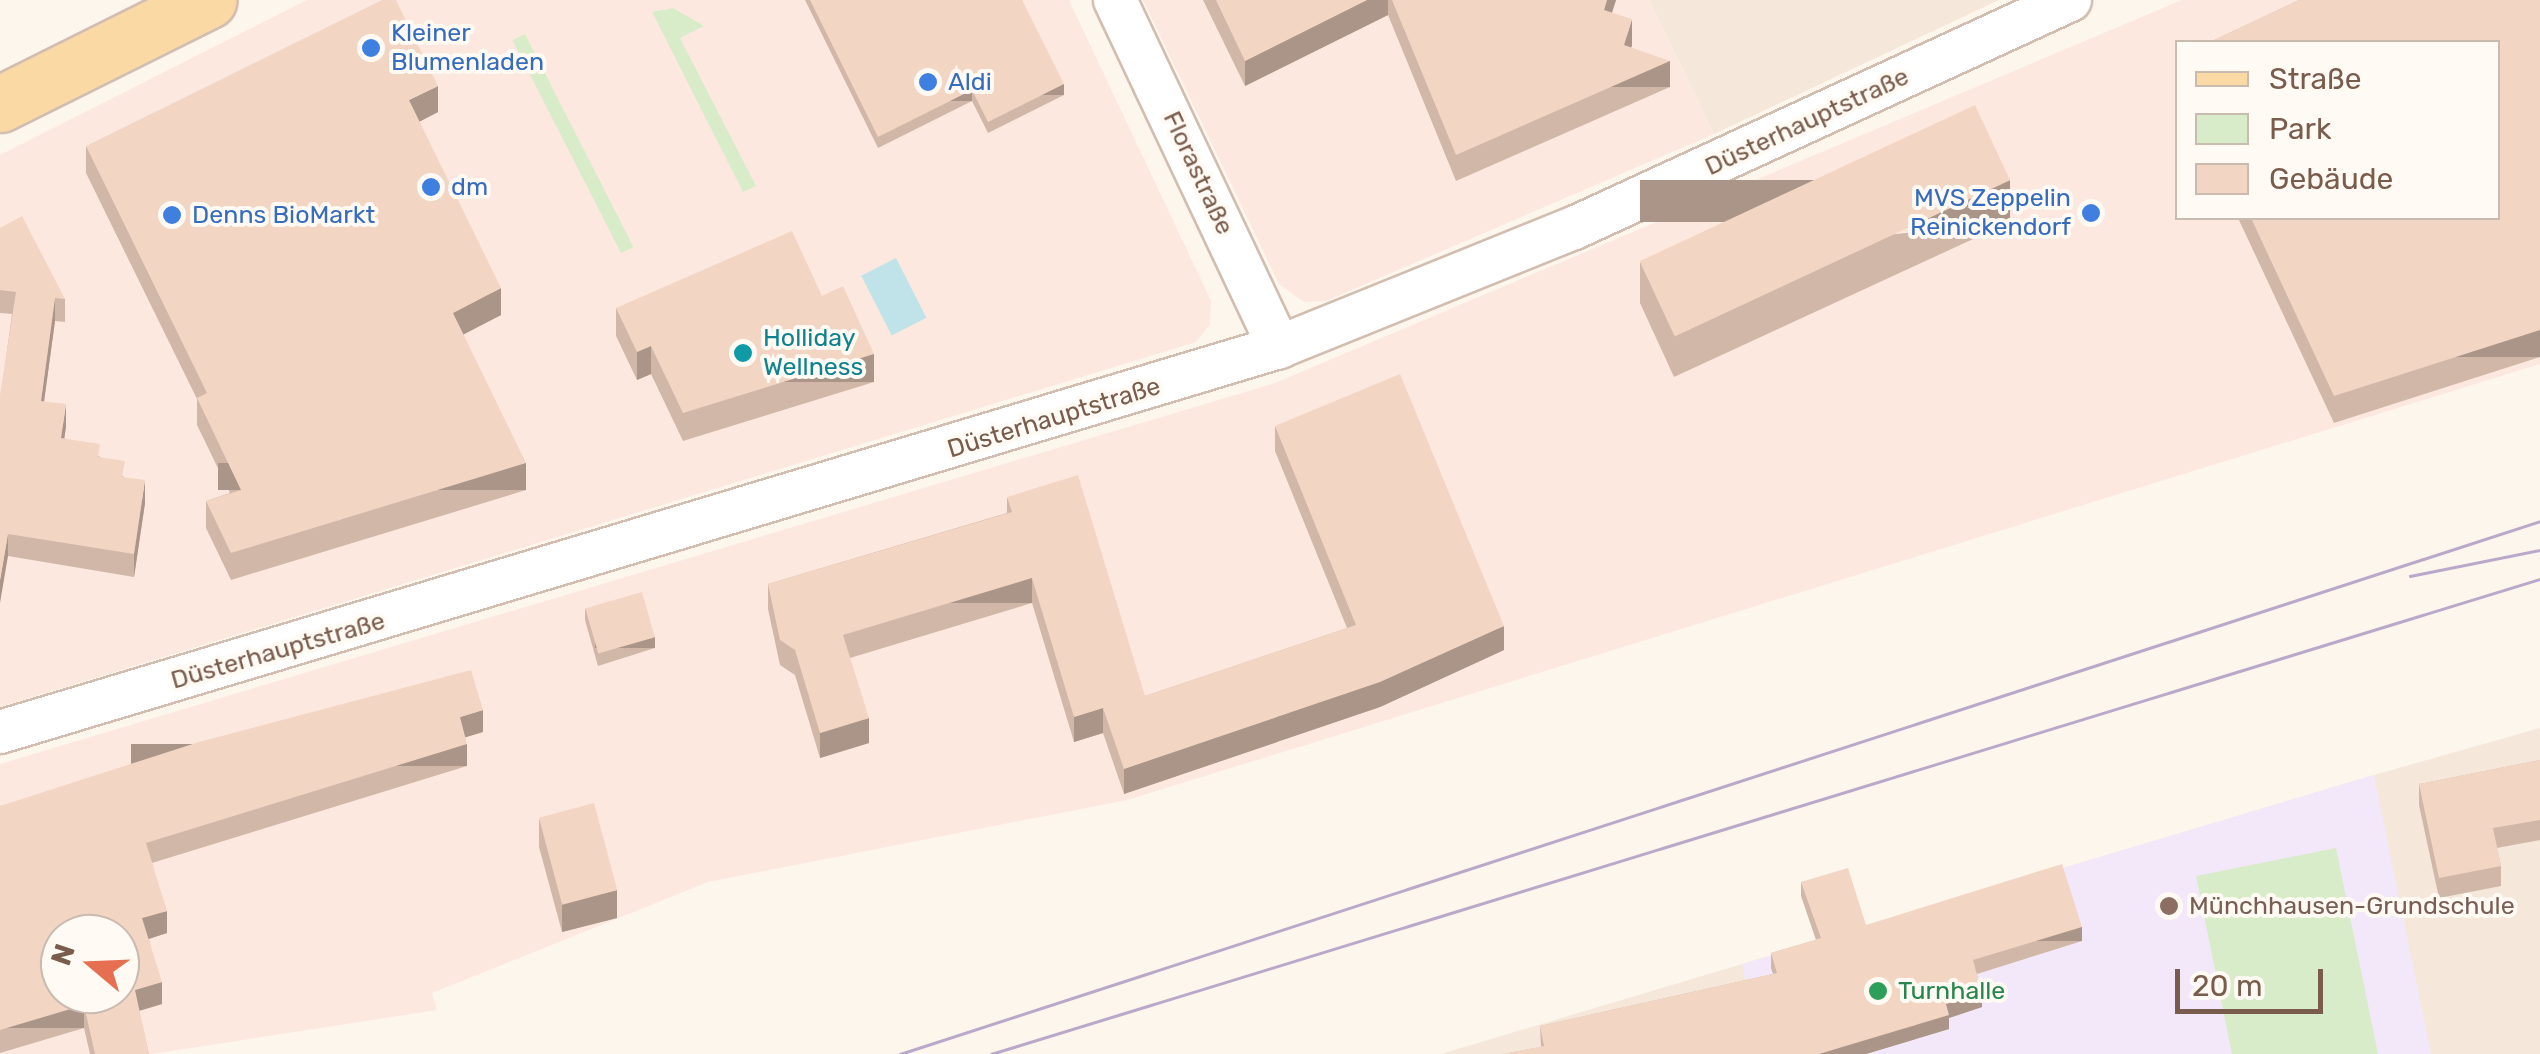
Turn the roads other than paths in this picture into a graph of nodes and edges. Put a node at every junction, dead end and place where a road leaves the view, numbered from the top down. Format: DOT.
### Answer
graph roads {
  1 [pos="209,0"];
  2 [pos="1115,0"];
  3 [pos="2070,0"];
  4 [pos="0,104"];
  5 [pos="1280,347"];
  6 [pos="0,732"];
  1 -- 4 [label="main road"];
  2 -- 5 [label="street, Florastraße"];
  3 -- 5 [label="street, Düsterhauptstraße"];
  5 -- 6 [label="street, Düsterhauptstraße"];
}
